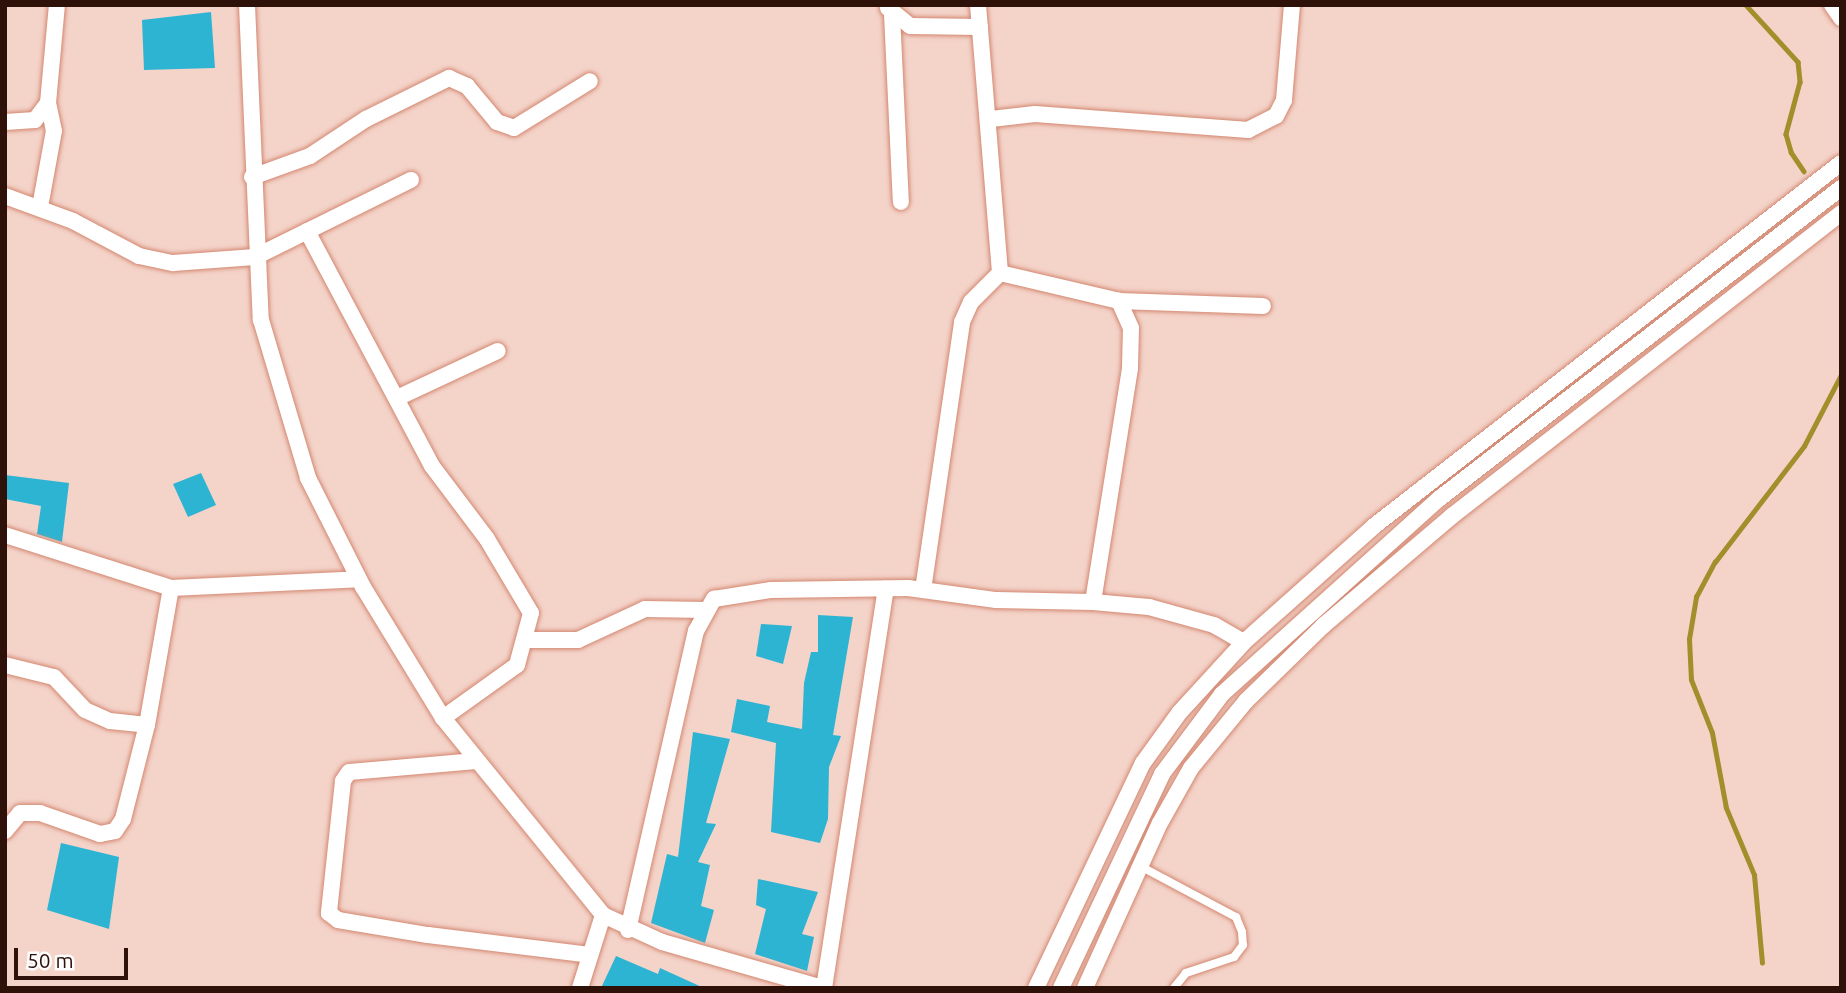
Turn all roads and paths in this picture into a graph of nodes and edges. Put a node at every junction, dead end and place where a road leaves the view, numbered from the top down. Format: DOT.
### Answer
graph roads {
  1 [pos="57,5"];
  2 [pos="247,5"];
  3 [pos="978,5"];
  4 [pos="1292,5"];
  5 [pos="1832,5"];
  6 [pos="889,9"];
  7 [pos="1841,18"];
  8 [pos="980,27"];
  9 [pos="590,81"];
  10 [pos="48,103"];
  11 [pos="991,120"];
  12 [pos="5,122"];
  13 [pos="1841,163"];
  14 [pos="252,177"];
  15 [pos="411,180"];
  16 [pos="1841,188"];
  17 [pos="5,195"];
  18 [pos="901,202"];
  19 [pos="40,207"];
  20 [pos="1841,213"];
  21 [pos="307,231"];
  22 [pos="255,257"];
  23 [pos="1000,273"];
  24 [pos="1119,301"];
  25 [pos="1263,306"];
  26 [pos="498,351"];
  27 [pos="397,398"];
  28 [pos="5,535"];
  29 [pos="359,579"];
  30 [pos="171,587"];
  31 [pos="886,589"];
  32 [pos="923,590"];
  33 [pos="1093,602"];
  34 [pos="706,610"];
  35 [pos="527,640"];
  36 [pos="1244,642"];
  37 [pos="5,665"];
  38 [pos="443,718"];
  39 [pos="147,725"];
  40 [pos="476,761"];
  41 [pos="13,811"];
  42 [pos="5,831"];
  43 [pos="1140,866"];
  44 [pos="603,915"];
  45 [pos="628,930"];
  46 [pos="590,955"];
  47 [pos="580,988"];
  48 [pos="823,988"];
  49 [pos="1036,988"];
  50 [pos="1061,988"];
  51 [pos="1084,988"];
  52 [pos="1174,988"];
  1 -- 10 [label="street"];
  2 -- 14 [label="street"];
  3 -- 8 [label="street"];
  4 -- 11 [label="street"];
  5 -- 7 [label="street"];
  6 -- 8 [label="street"];
  6 -- 18 [label="street"];
  8 -- 11 [label="street"];
  9 -- 14 [label="street"];
  10 -- 12 [label="street"];
  10 -- 19 [label="street"];
  11 -- 23 [label="street"];
  13 -- 36 [label="street"];
  14 -- 22 [label="street"];
  15 -- 21 [label="street"];
  16 -- 50 [label="street"];
  17 -- 19 [label="street"];
  19 -- 22 [label="street"];
  20 -- 43 [label="street"];
  21 -- 22 [label="street"];
  21 -- 27 [label="street"];
  22 -- 29 [label="street"];
  23 -- 24 [label="street"];
  23 -- 32 [label="street"];
  24 -- 25 [label="street"];
  24 -- 33 [label="street"];
  26 -- 27 [label="street"];
  27 -- 35 [label="street"];
  28 -- 30 [label="street"];
  29 -- 30 [label="street"];
  29 -- 38 [label="street"];
  30 -- 39 [label="street"];
  31 -- 32 [label="street"];
  31 -- 34 [label="street"];
  31 -- 48 [label="street"];
  32 -- 33 [label="street"];
  33 -- 36 [label="street"];
  34 -- 35 [label="street"];
  34 -- 45 [label="street"];
  35 -- 38 [label="street"];
  36 -- 49 [label="street"];
  37 -- 39 [label="street"];
  38 -- 40 [label="street"];
  39 -- 41 [label="street"];
  40 -- 44 [label="street"];
  40 -- 46 [label="street"];
  41 -- 42 [label="street"];
  43 -- 51 [label="street"];
  43 -- 52 [label="lane"];
  44 -- 45 [label="street"];
  44 -- 46 [label="street"];
  45 -- 48 [label="street"];
  46 -- 47 [label="street"];
}
